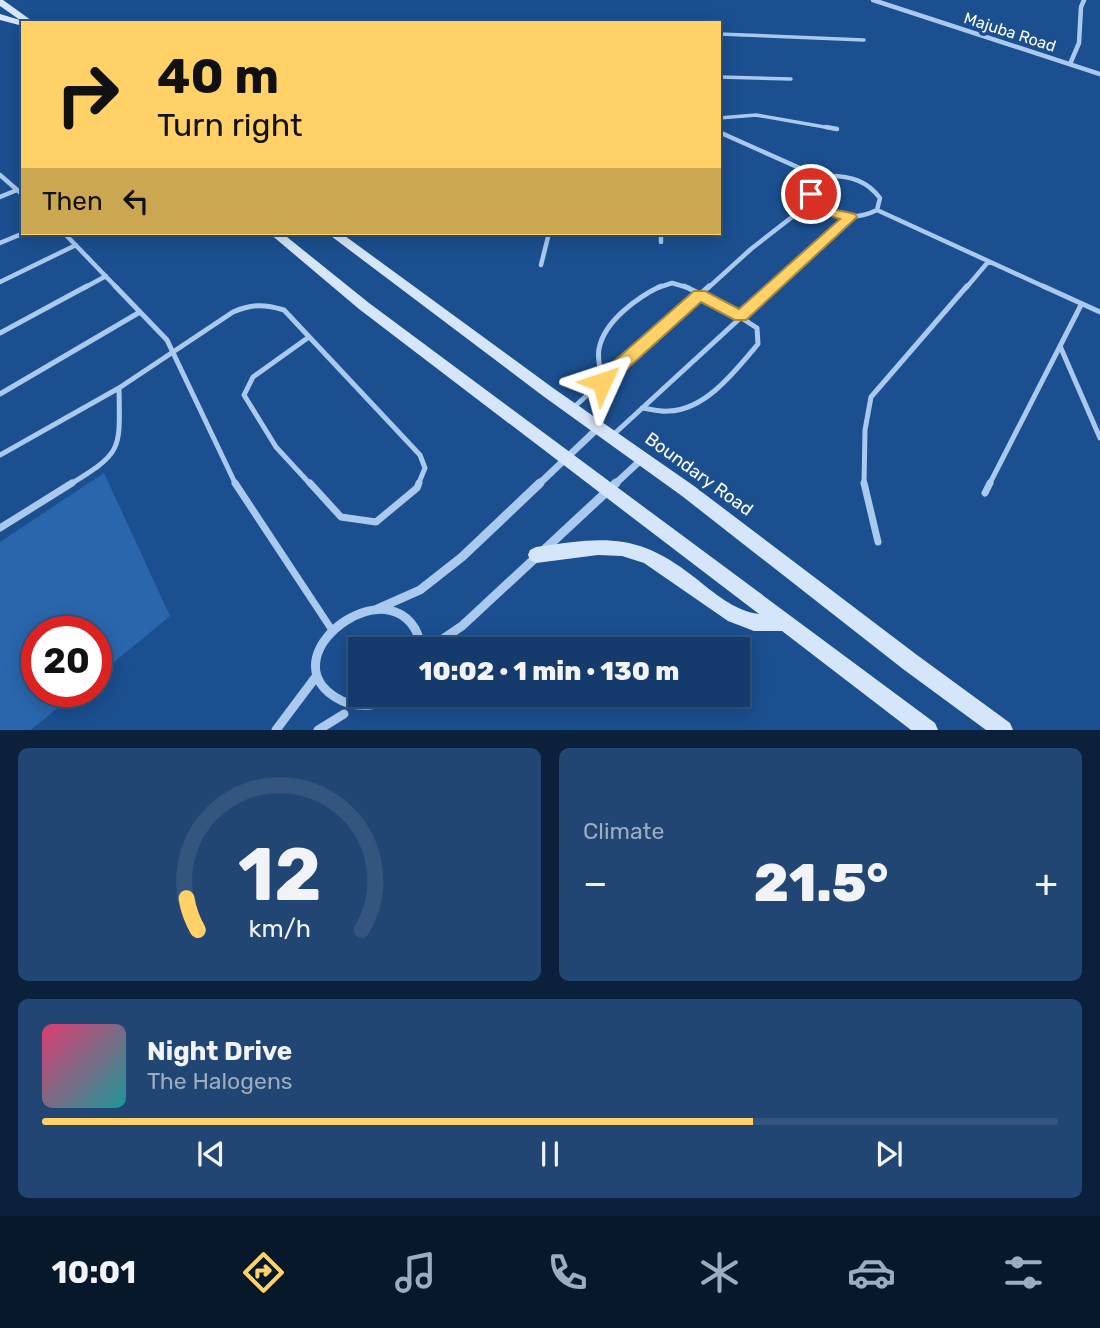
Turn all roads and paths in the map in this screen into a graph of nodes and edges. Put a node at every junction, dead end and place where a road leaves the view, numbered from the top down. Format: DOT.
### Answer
graph roads {
  1 [pos="6,0"];
  2 [pos="873,0"];
  3 [pos="1084,0"];
  4 [pos="0,2"];
  5 [pos="0,17"];
  6 [pos="28,21"];
  7 [pos="21,22"];
  8 [pos="721,34"];
  9 [pos="863,40"];
  10 [pos="1070,64"];
  11 [pos="1100,74"];
  12 [pos="721,76"];
  13 [pos="791,79"];
  14 [pos="721,118"];
  15 [pos="837,129"];
  16 [pos="721,133"];
  17 [pos="0,175"];
  18 [pos="822,178"];
  19 [pos="17,190"];
  20 [pos="21,193"];
  21 [pos="0,197"];
  22 [pos="814,200"];
  23 [pos="877,210"];
  24 [pos="850,217"];
  25 [pos="21,234"];
  26 [pos="66,235"];
  27 [pos="277,235"];
  28 [pos="336,235"];
  29 [pos="548,235"];
  30 [pos="662,235"];
  31 [pos="661,242"];
  32 [pos="0,243"];
  33 [pos="76,245"];
  34 [pos="988,262"];
  35 [pos="541,265"];
  36 [pos="106,276"];
  37 [pos="0,282"];
  38 [pos="700,295"];
  39 [pos="1081,305"];
  40 [pos="140,312"];
  41 [pos="1100,312"];
  42 [pos="741,317"];
  43 [pos="0,332"];
  44 [pos="309,337"];
  45 [pos="1060,346"];
  46 [pos="172,351"];
  47 [pos="602,382"];
  48 [pos="119,388"];
  49 [pos="0,394"];
  50 [pos="642,408"];
  51 [pos="571,409"];
  52 [pos="605,432"];
  53 [pos="1100,438"];
  54 [pos="0,455"];
  55 [pos="566,457"];
  56 [pos="642,458"];
  57 [pos="609,490"];
  58 [pos="985,494"];
  59 [pos="0,528"];
  60 [pos="878,542"];
  61 [pos="536,555"];
  62 [pos="377,609"];
  63 [pos="782,622"];
  64 [pos="332,630"];
  65 [pos="418,637"];
  66 [pos="446,637"];
  67 [pos="315,678"];
  68 [pos="393,707"];
  69 [pos="352,715"];
  70 [pos="276,730"];
  71 [pos="318,730"];
  72 [pos="928,730"];
  73 [pos="1003,730"];
  1 -- 4 [label="street"];
  2 -- 10 [label="street, Majuba Road"];
  3 -- 10 [label="street"];
  4 -- 6 [label="street"];
  5 -- 7 [label="street"];
  8 -- 9 [label="lane"];
  10 -- 11 [label="street, Majuba Road"];
  12 -- 13 [label="lane"];
  14 -- 15 [label="lane"];
  16 -- 18 [label="lane"];
  17 -- 19 [label="lane"];
  18 -- 22 [label="lane"];
  18 -- 23 [label="lane"];
  19 -- 20 [label="lane"];
  19 -- 21 [label="lane"];
  22 -- 24 [label="lane"];
  22 -- 38 [label="lane"];
  23 -- 24 [label="lane"];
  23 -- 34 [label="lane"];
  24 -- 42 [label="lane"];
  25 -- 32 [label="lane"];
  26 -- 33 [label="lane"];
  27 -- 55 [label="street"];
  28 -- 51 [label="street, Boundary Road"];
  29 -- 35 [label="lane"];
  30 -- 31 [label="lane"];
  33 -- 36 [label="lane"];
  33 -- 37 [label="lane"];
  34 -- 39 [label="lane"];
  34 -- 60 [label="lane"];
  36 -- 40 [label="lane"];
  36 -- 43 [label="lane"];
  38 -- 42 [label="lane"];
  38 -- 47 [label="lane"];
  38 -- 47 [label="lane"];
  39 -- 41 [label="lane"];
  39 -- 45 [label="lane"];
  40 -- 46 [label="lane"];
  40 -- 49 [label="lane"];
  42 -- 50 [label="lane"];
  42 -- 50 [label="lane"];
  44 -- 44 [label="lane"];
  44 -- 46 [label="lane"];
  45 -- 53 [label="lane"];
  45 -- 58 [label="lane"];
  46 -- 48 [label="lane"];
  46 -- 64 [label="lane"];
  47 -- 51 [label="lane"];
  48 -- 54 [label="lane"];
  48 -- 59 [label="lane"];
  50 -- 52 [label="lane"];
  51 -- 52 [label="street, Boundary Road"];
  52 -- 55 [label="street"];
  52 -- 56 [label="street, Boundary Road"];
  55 -- 57 [label="street"];
  55 -- 62 [label="street"];
  56 -- 57 [label="street"];
  56 -- 73 [label="street, Boundary Road"];
  57 -- 61 [label="street"];
  57 -- 63 [label="street"];
  61 -- 63 [label="street"];
  61 -- 66 [label="street"];
  62 -- 64 [label="street"];
  62 -- 65 [label="street"];
  63 -- 72 [label="street"];
  64 -- 67 [label="street"];
  67 -- 69 [label="street"];
  67 -- 70 [label="street"];
  68 -- 69 [label="street"];
  69 -- 71 [label="street"];
}
